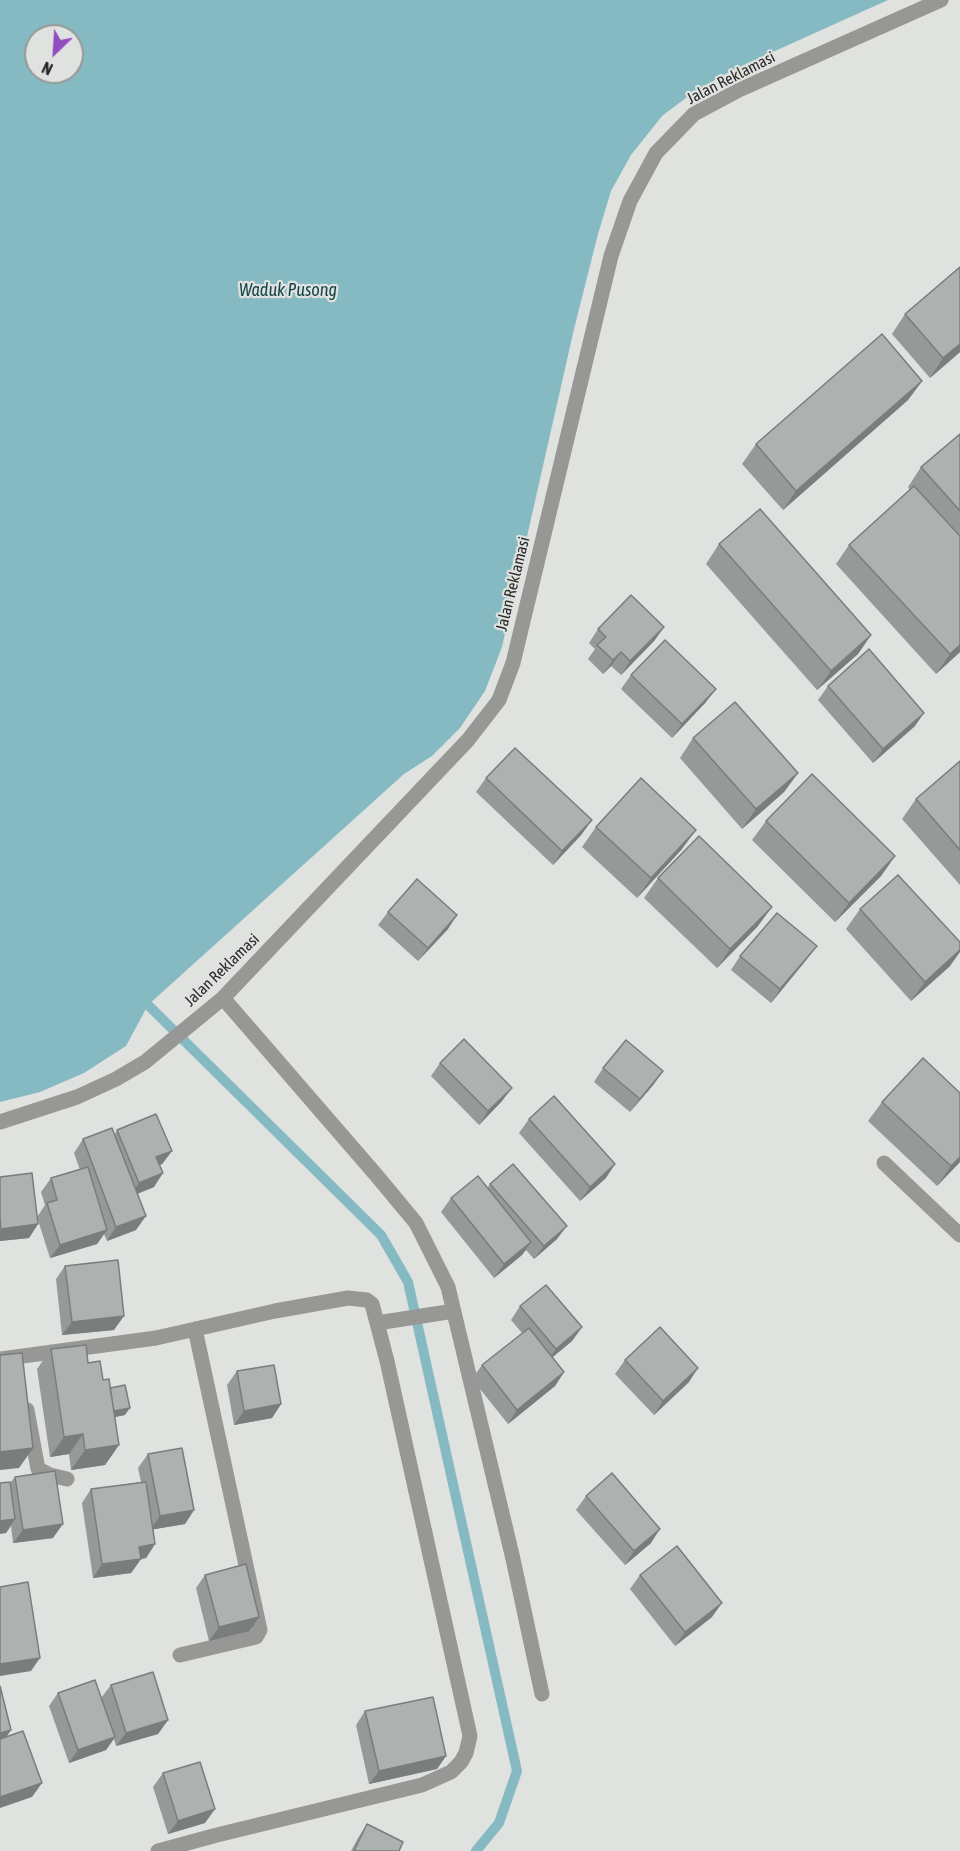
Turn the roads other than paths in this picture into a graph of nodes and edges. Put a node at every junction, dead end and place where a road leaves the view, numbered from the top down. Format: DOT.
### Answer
graph roads {
  1 [pos="941,0"];
  2 [pos="223,998"];
  3 [pos="0,1122"];
  4 [pos="884,1163"];
  5 [pos="960,1235"];
  6 [pos="448,1312"];
  7 [pos="383,1322"];
  8 [pos="195,1329"];
  9 [pos="0,1359"];
  10 [pos="24,1392"];
  11 [pos="67,1479"];
  12 [pos="180,1655"];
  13 [pos="542,1694"];
  14 [pos="158,1851"];
  1 -- 2 [label="street, Jalan Reklamasi"];
  2 -- 3 [label="street, Jalan Reklamasi"];
  2 -- 6 [label="street"];
  4 -- 5 [label="street"];
  6 -- 7 [label="street"];
  6 -- 13 [label="street"];
  7 -- 8 [label="street"];
  7 -- 14 [label="street"];
  8 -- 9 [label="street"];
  8 -- 12 [label="street"];
  10 -- 11 [label="street"];
}
